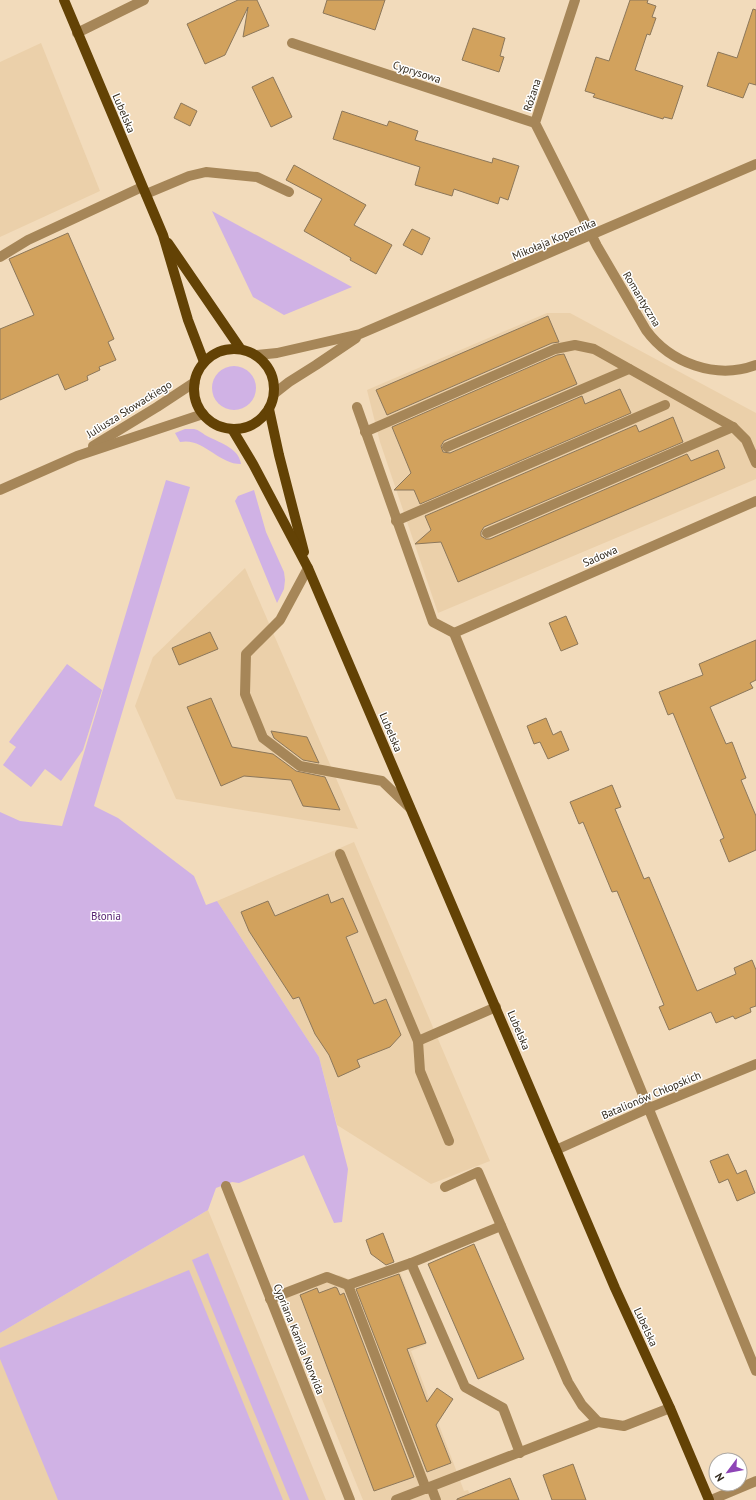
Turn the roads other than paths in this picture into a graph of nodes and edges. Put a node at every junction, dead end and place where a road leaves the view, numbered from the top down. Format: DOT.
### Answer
graph roads {
  1 [pos="64,0"];
  2 [pos="144,0"];
  3 [pos="575,0"];
  4 [pos="77,32"];
  5 [pos="292,43"];
  6 [pos="535,123"];
  7 [pos="756,164"];
  8 [pos="144,191"];
  9 [pos="289,192"];
  10 [pos="163,235"];
  11 [pos="592,236"];
  12 [pos="0,257"];
  13 [pos="360,334"];
  14 [pos="240,348"];
  15 [pos="257,355"];
  16 [pos="204,362"];
  17 [pos="756,365"];
  18 [pos="629,369"];
  19 [pos="195,382"];
  20 [pos="275,393"];
  21 [pos="665,405"];
  22 [pos="357,408"];
  23 [pos="269,409"];
  24 [pos="203,414"];
  25 [pos="733,427"];
  26 [pos="232,429"];
  27 [pos="365,432"];
  28 [pos="447,447"];
  29 [pos="77,456"];
  30 [pos="756,463"];
  31 [pos="0,490"];
  32 [pos="756,501"];
  33 [pos="396,521"];
  34 [pos="487,534"];
  35 [pos="308,568"];
  36 [pos="454,633"];
  37 [pos="410,808"];
  38 [pos="340,854"];
  39 [pos="496,1006"];
  40 [pos="418,1040"];
  41 [pos="756,1064"];
  42 [pos="649,1108"];
  43 [pos="449,1142"];
  44 [pos="556,1150"];
  45 [pos="226,1186"];
  46 [pos="445,1187"];
  47 [pos="501,1226"];
  48 [pos="411,1263"];
  49 [pos="348,1285"];
  50 [pos="270,1299"];
  51 [pos="756,1371"];
  52 [pos="670,1408"];
  53 [pos="598,1422"];
  54 [pos="520,1453"];
  55 [pos="756,1481"];
  56 [pos="428,1488"];
  57 [pos="350,1500"];
  58 [pos="396,1500"];
  59 [pos="436,1500"];
  60 [pos="710,1500"];
  1 -- 4 [label="main road, Lubelska"];
  2 -- 4 [label="street"];
  3 -- 6 [label="street, Różana"];
  4 -- 8 [label="main road, Lubelska"];
  5 -- 6 [label="street, Cyprysowa"];
  6 -- 11 [label="street, Różana"];
  7 -- 11 [label="street, Mikołaja Kopernika"];
  8 -- 9 [label="street"];
  8 -- 10 [label="main road, Lubelska"];
  8 -- 12 [label="street"];
  10 -- 14 [label="main road, Lubelska"];
  10 -- 16 [label="main road, Lubelska"];
  11 -- 13 [label="street, Mikołaja Kopernika"];
  11 -- 17 [label="street, Romantyczna"];
  13 -- 15 [label="street, Mikołaja Kopernika"];
  13 -- 20 [label="street, Mikołaja Kopernika"];
  14 -- 15 [label="main road"];
  14 -- 16 [label="main road"];
  15 -- 20 [label="main road"];
  16 -- 19 [label="main road"];
  18 -- 25 [label="street"];
  18 -- 27 [label="street"];
  18 -- 28 [label="street"];
  19 -- 24 [label="main road"];
  19 -- 29 [label="street, Juliusza Słowackiego"];
  20 -- 23 [label="main road"];
  21 -- 33 [label="street"];
  22 -- 27 [label="street"];
  23 -- 26 [label="main road"];
  23 -- 35 [label="main road, Lubelska"];
  24 -- 26 [label="main road"];
  24 -- 29 [label="street, Juliusza Słowackiego"];
  25 -- 30 [label="street"];
  25 -- 34 [label="street"];
  26 -- 35 [label="main road, Lubelska"];
  27 -- 33 [label="street"];
  29 -- 31 [label="street, Juliusza Słowackiego"];
  32 -- 36 [label="street, Sadowa"];
  33 -- 36 [label="street"];
  35 -- 37 [label="main road, Lubelska"];
  35 -- 37 [label="street"];
  36 -- 42 [label="street"];
  37 -- 39 [label="main road, Lubelska"];
  38 -- 40 [label="street"];
  39 -- 40 [label="street"];
  39 -- 44 [label="main road, Lubelska"];
  40 -- 43 [label="street"];
  41 -- 42 [label="street, Batalionów Chłopskich"];
  42 -- 44 [label="street, Batalionów Chłopskich"];
  42 -- 51 [label="street"];
  44 -- 52 [label="main road, Lubelska"];
  45 -- 50 [label="street, Cypriana Kamila Norwida"];
  46 -- 47 [label="street"];
  47 -- 48 [label="street"];
  47 -- 53 [label="street"];
  48 -- 49 [label="street"];
  48 -- 54 [label="street"];
  49 -- 50 [label="street"];
  49 -- 56 [label="street"];
  50 -- 57 [label="street, Cypriana Kamila Norwida"];
  52 -- 53 [label="street"];
  52 -- 60 [label="main road, Lubelska"];
  53 -- 54 [label="street"];
  54 -- 56 [label="street"];
  55 -- 60 [label="street"];
  56 -- 58 [label="street"];
  56 -- 59 [label="street"];
}
